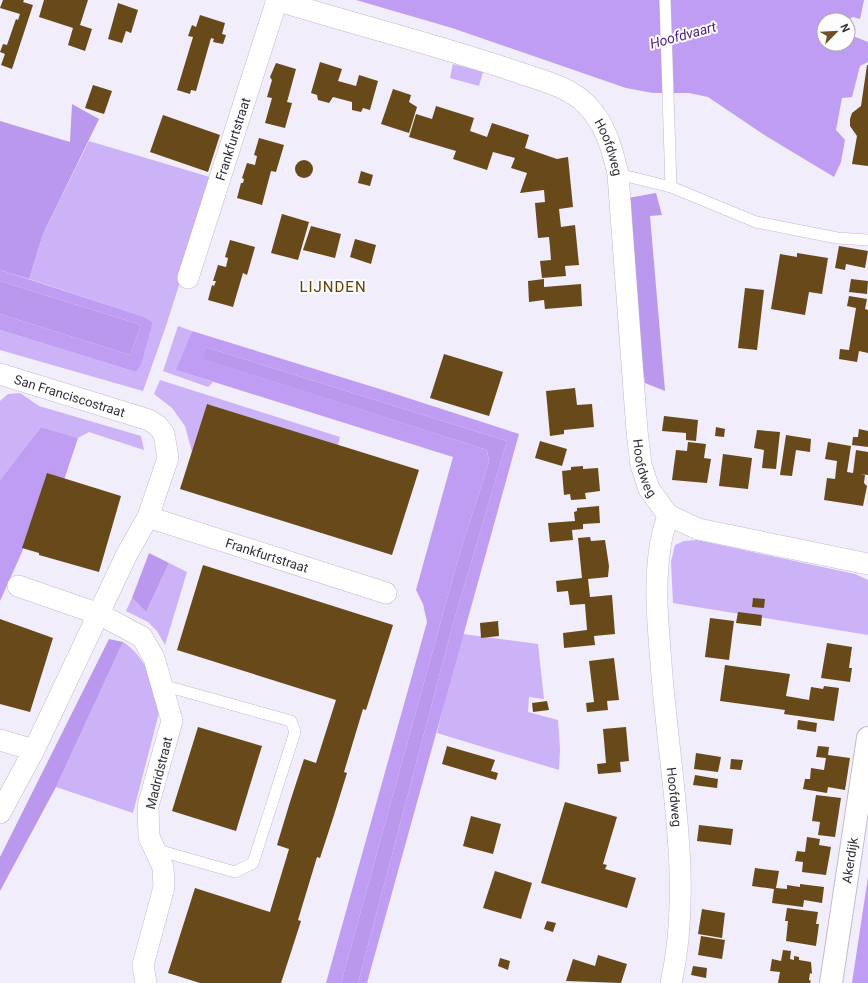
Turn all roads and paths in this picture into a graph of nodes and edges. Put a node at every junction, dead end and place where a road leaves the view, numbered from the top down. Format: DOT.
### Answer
graph roads {
  1 [pos="276,0"];
  2 [pos="665,0"];
  3 [pos="618,174"];
  4 [pos="671,187"];
  5 [pos="868,240"];
  6 [pos="188,278"];
  7 [pos="0,374"];
  8 [pos="668,516"];
  9 [pos="148,517"];
  10 [pos="868,564"];
  11 [pos="18,586"];
  12 [pos="386,592"];
  13 [pos="99,614"];
  14 [pos="162,685"];
  15 [pos="868,738"];
  16 [pos="0,740"];
  17 [pos="34,750"];
  18 [pos="0,813"];
  19 [pos="154,849"];
  20 [pos="146,983"];
  21 [pos="671,983"];
  22 [pos="831,983"];
  1 -- 3 [label="street, Hoofdweg"];
  1 -- 6 [label="street, Frankfurtstraat"];
  2 -- 4 [label="lane"];
  3 -- 4 [label="lane"];
  3 -- 8 [label="street, Hoofdweg"];
  4 -- 5 [label="lane"];
  7 -- 9 [label="street, San Franciscostraat"];
  8 -- 10 [label="street"];
  8 -- 21 [label="street, Hoofdweg"];
  9 -- 12 [label="street, Frankfurtstraat"];
  9 -- 13 [label="street"];
  11 -- 13 [label="street"];
  13 -- 14 [label="street, Madridstraat"];
  13 -- 17 [label="street"];
  14 -- 19 [label="street, Madridstraat"];
  14 -- 19 [label="lane"];
  15 -- 22 [label="street, Akerdijk"];
  16 -- 17 [label="street"];
  17 -- 18 [label="street"];
  19 -- 20 [label="street, Madridstraat"];
}
